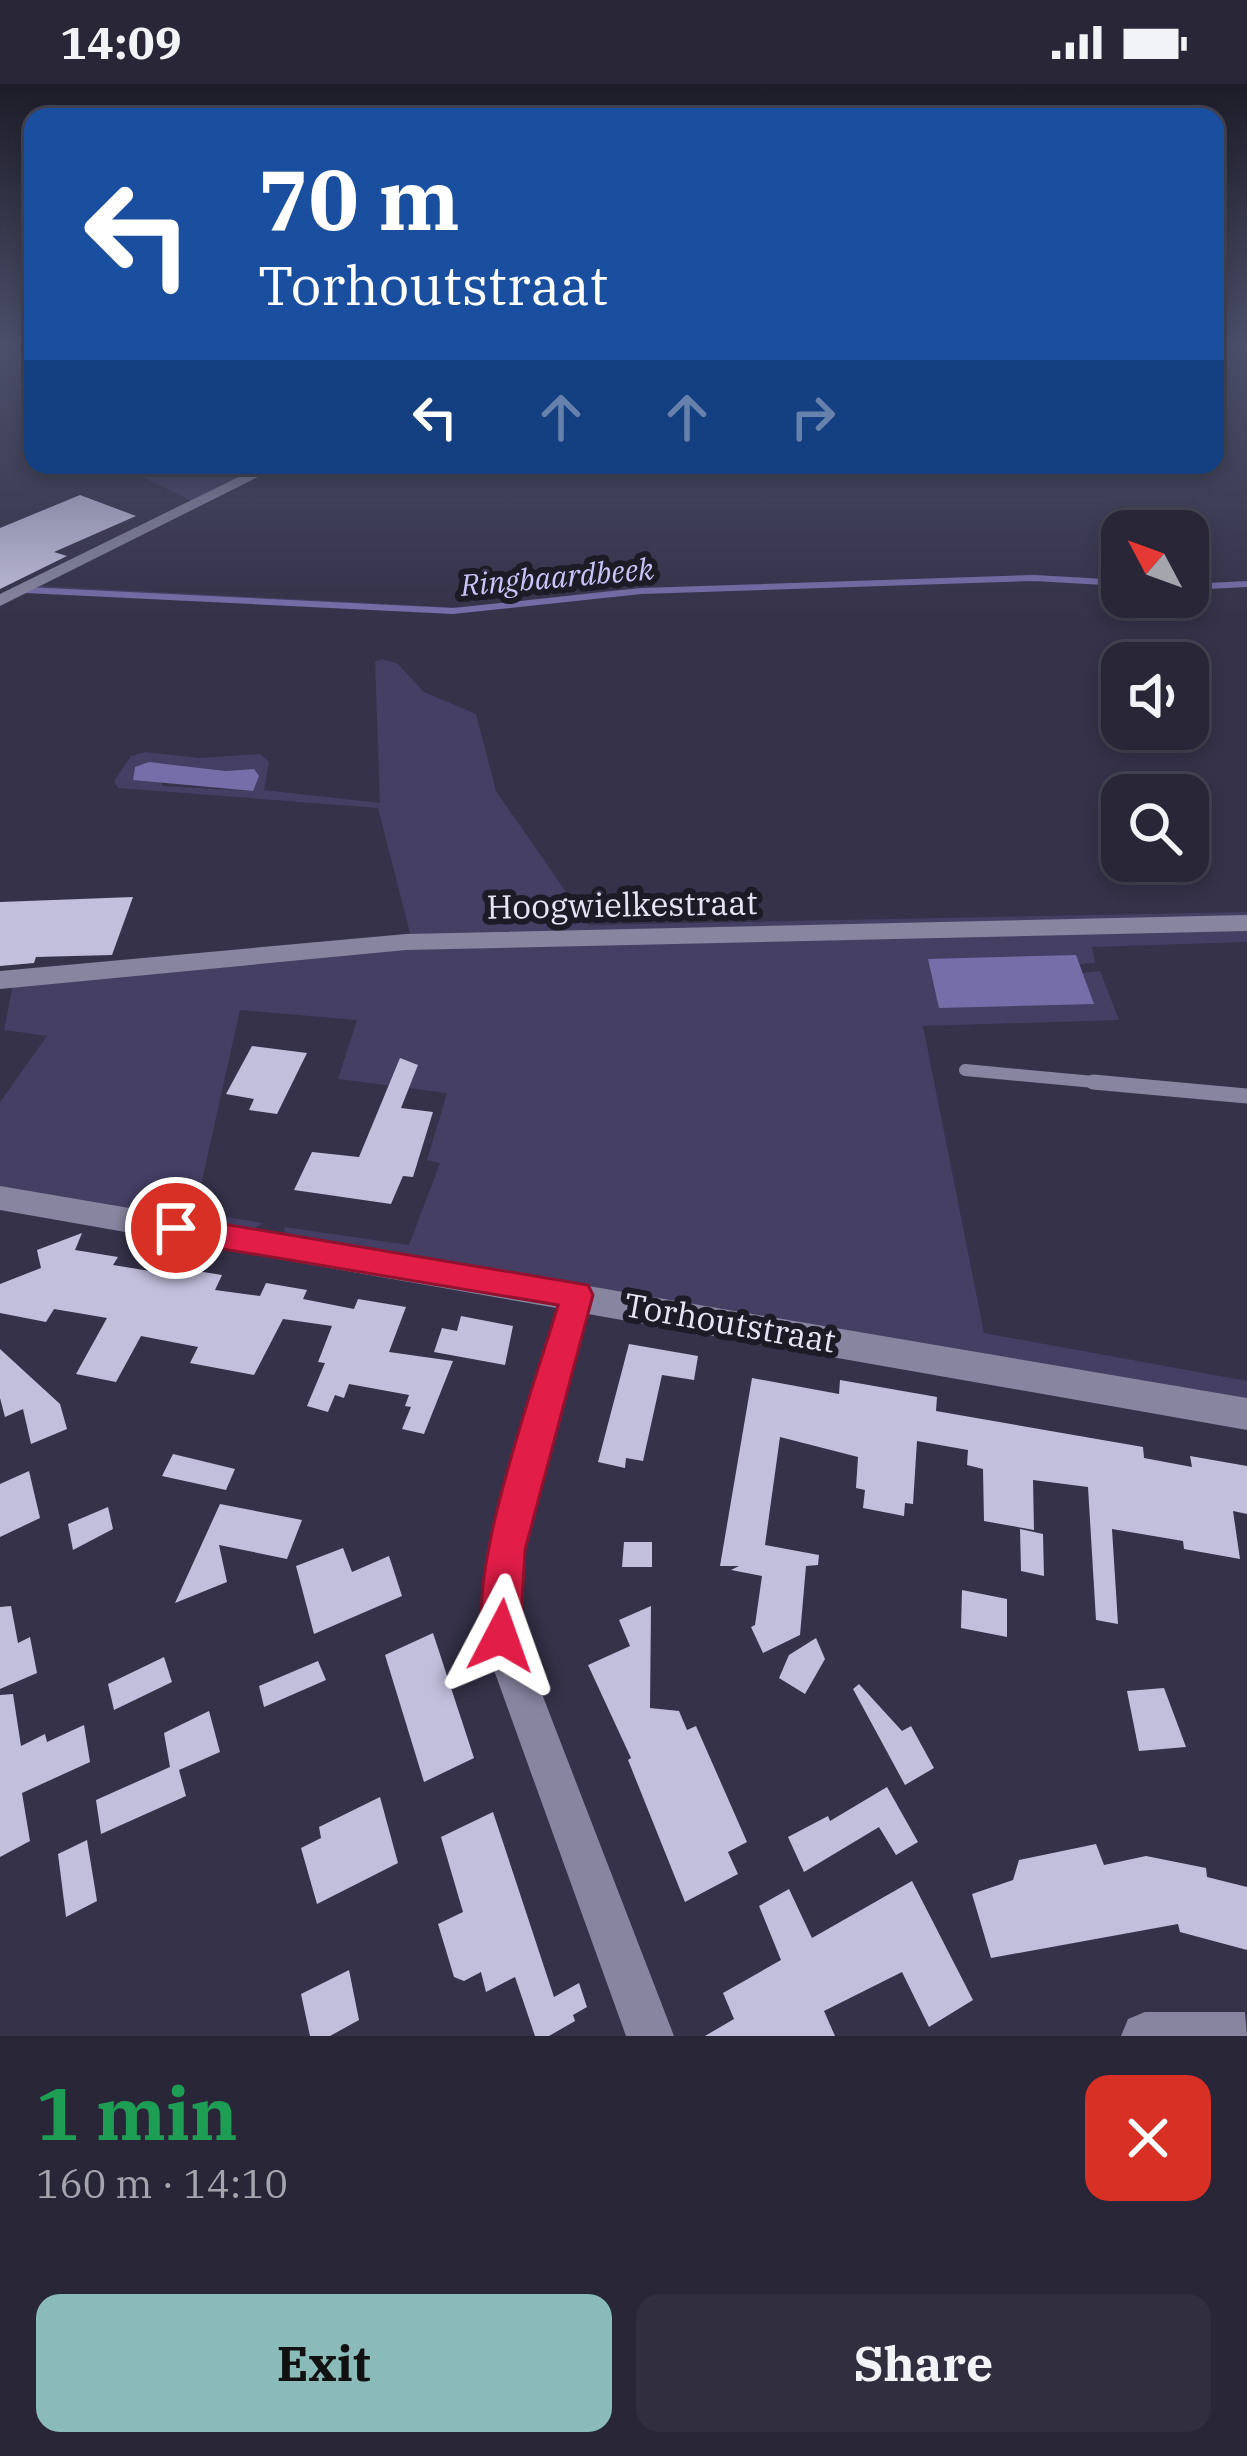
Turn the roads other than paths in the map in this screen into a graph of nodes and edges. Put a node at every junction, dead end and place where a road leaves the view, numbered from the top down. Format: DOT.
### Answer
graph roads {
  1 [pos="257,474"];
  2 [pos="0,601"];
  3 [pos="1247,923"];
  4 [pos="0,980"];
  5 [pos="965,1070"];
  6 [pos="1247,1096"];
  7 [pos="0,1198"];
  8 [pos="577,1295"];
  9 [pos="1247,1414"];
  10 [pos="650,2036"];
  11 [pos="1144,2036"];
  12 [pos="1245,2036"];
  1 -- 2 [label="street"];
  3 -- 4 [label="street, Hoogwielkestraat"];
  5 -- 6 [label="lane"];
  7 -- 8 [label="street, Torhoutstraat"];
  8 -- 9 [label="street, Torhoutstraat"];
  8 -- 10 [label="street"];
  11 -- 12 [label="street"];
}
